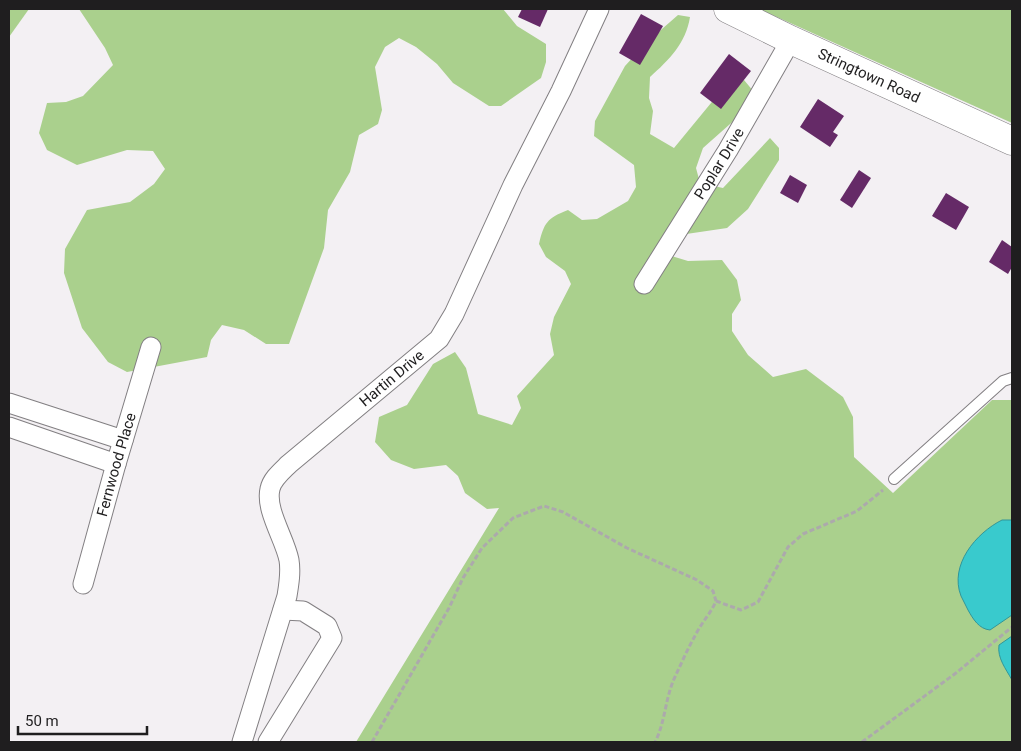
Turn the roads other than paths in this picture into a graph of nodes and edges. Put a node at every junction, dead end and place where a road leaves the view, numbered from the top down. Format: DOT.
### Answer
graph roads {
  1 [pos="599,9"];
  2 [pos="728,9"];
  3 [pos="791,40"];
  4 [pos="1012,142"];
  5 [pos="644,284"];
  6 [pos="151,347"];
  7 [pos="1012,378"];
  8 [pos="9,403"];
  9 [pos="9,427"];
  10 [pos="123,440"];
  11 [pos="116,464"];
  12 [pos="894,479"];
  13 [pos="83,584"];
  14 [pos="283,610"];
  15 [pos="242,742"];
  16 [pos="268,742"];
  1 -- 14 [label="street, Hartin Drive"];
  2 -- 3 [label="main road, Stringtown Road"];
  3 -- 4 [label="main road, Stringtown Road"];
  3 -- 5 [label="street, Poplar Drive"];
  6 -- 10 [label="street, Fernwood Place"];
  7 -- 12 [label="lane"];
  8 -- 10 [label="street"];
  9 -- 11 [label="street"];
  10 -- 11 [label="street, Fernwood Place"];
  11 -- 13 [label="street, Fernwood Place"];
  14 -- 15 [label="street, Hartin Drive"];
  14 -- 16 [label="street"];
}
